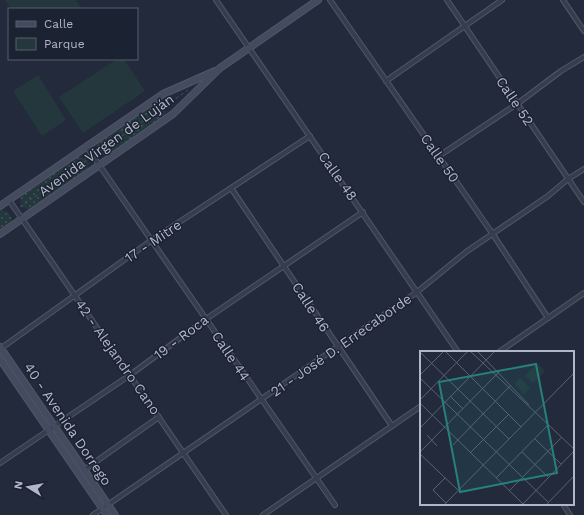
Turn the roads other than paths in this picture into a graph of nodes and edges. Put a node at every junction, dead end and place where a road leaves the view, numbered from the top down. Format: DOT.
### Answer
graph roads {
  1 [pos="216,0"];
  2 [pos="318,0"];
  3 [pos="330,0"];
  4 [pos="447,0"];
  5 [pos="502,0"];
  6 [pos="563,0"];
  7 [pos="465,26"];
  8 [pos="584,31"];
  9 [pos="249,48"];
  10 [pos="584,57"];
  11 [pos="220,68"];
  12 [pos="386,81"];
  13 [pos="517,104"];
  14 [pos="310,136"];
  15 [pos="86,146"];
  16 [pos="438,156"];
  17 [pos="100,165"];
  18 [pos="584,169"];
  19 [pos="568,179"];
  20 [pos="231,188"];
  21 [pos="9,200"];
  22 [pos="584,202"];
  23 [pos="0,206"];
  24 [pos="363,212"];
  25 [pos="22,219"];
  26 [pos="0,234"];
  27 [pos="492,234"];
  28 [pos="152,240"];
  29 [pos="284,266"];
  30 [pos="417,292"];
  31 [pos="584,293"];
  32 [pos="75,296"];
  33 [pos="206,318"];
  34 [pos="548,318"];
  35 [pos="338,347"];
  36 [pos="0,348"];
  37 [pos="457,351"];
  38 [pos="501,351"];
  39 [pos="0,359"];
  40 [pos="130,375"];
  41 [pos="261,400"];
  42 [pos="420,407"];
  43 [pos="159,417"];
  44 [pos="54,426"];
  45 [pos="392,426"];
  46 [pos="48,431"];
  47 [pos="183,453"];
  48 [pos="0,463"];
  49 [pos="84,470"];
  50 [pos="316,479"];
  51 [pos="108,505"];
  52 [pos="335,505"];
  53 [pos="564,505"];
  54 [pos="102,509"];
  55 [pos="93,515"];
  56 [pos="107,515"];
  57 [pos="115,515"];
  58 [pos="226,515"];
  59 [pos="263,515"];
  60 [pos="570,515"];
  1 -- 9 [label="street, Calle 48"];
  2 -- 9 [label="street, Avenida Virgen de Luján"];
  3 -- 12 [label="street, Calle 50"];
  4 -- 7 [label="street, Calle 52"];
  5 -- 7 [label="street"];
  6 -- 8 [label="street"];
  7 -- 12 [label="street"];
  7 -- 13 [label="street, Calle 52"];
  9 -- 11 [label="street, Avenida Virgen de Luján"];
  9 -- 14 [label="street, Calle 48"];
  10 -- 13 [label="street"];
  11 -- 15 [label="street, Avenida Virgen de Luján"];
  11 -- 17 [label="street, Avenida Virgen de Luján"];
  12 -- 16 [label="street, Calle 50"];
  13 -- 16 [label="street"];
  13 -- 19 [label="street, Calle 52"];
  14 -- 20 [label="street, 17 - Mitre"];
  14 -- 24 [label="street, Calle 48"];
  15 -- 17 [label="street, Calle 44"];
  15 -- 21 [label="street, Avenida Virgen de Luján"];
  16 -- 27 [label="street, Calle 50"];
  17 -- 25 [label="street, Avenida Virgen de Luján"];
  17 -- 28 [label="street, Calle 44"];
  18 -- 19 [label="street, 21 - José D. Errecaborde"];
  19 -- 22 [label="street, Calle 52"];
  19 -- 27 [label="street, 21 - José D. Errecaborde"];
  20 -- 28 [label="street, 17 - Mitre"];
  20 -- 29 [label="street, Calle 46"];
  21 -- 23 [label="street, Avenida Virgen de Luján"];
  21 -- 25 [label="street, 42 - Alejandro Cano"];
  24 -- 29 [label="street, 19 - Roca"];
  24 -- 30 [label="street, Calle 48"];
  25 -- 26 [label="street, Avenida Virgen de Luján"];
  25 -- 32 [label="street, 42 - Alejandro Cano"];
  27 -- 30 [label="street, 21 - José D. Errecaborde"];
  27 -- 34 [label="street, Calle 50"];
  28 -- 32 [label="street, 17 - Mitre"];
  28 -- 33 [label="street, Calle 44"];
  29 -- 33 [label="street, 19 - Roca"];
  29 -- 35 [label="street, Calle 46"];
  30 -- 35 [label="street, 21 - José D. Errecaborde"];
  30 -- 37 [label="street, Calle 48"];
  31 -- 34 [label="street"];
  32 -- 36 [label="street, 17 - Mitre"];
  32 -- 40 [label="street, 42 - Alejandro Cano"];
  33 -- 40 [label="street, 19 - Roca"];
  33 -- 41 [label="street, Calle 44"];
  34 -- 38 [label="street"];
  35 -- 41 [label="street, 21 - José D. Errecaborde"];
  35 -- 45 [label="street, Calle 46"];
  36 -- 44 [label="street, 40 - Avenida Dorrego"];
  39 -- 46 [label="street, 40 - Avenida Dorrego"];
  40 -- 43 [label="street, 42 - Alejandro Cano"];
  40 -- 44 [label="street, 19 - Roca"];
  41 -- 47 [label="street, 21 - José D. Errecaborde"];
  41 -- 50 [label="street, Calle 44"];
  42 -- 45 [label="street"];
  43 -- 47 [label="street, 42 - Alejandro Cano"];
  43 -- 49 [label="street"];
  44 -- 46 [label="street, 19 - Roca"];
  44 -- 49 [label="street, 40 - Avenida Dorrego"];
  45 -- 50 [label="street"];
  46 -- 48 [label="street, 19 - Roca"];
  46 -- 54 [label="street, 40 - Avenida Dorrego"];
  47 -- 51 [label="street, 21 - José D. Errecaborde"];
  47 -- 58 [label="street, 42 - Alejandro Cano"];
  49 -- 51 [label="street, 40 - Avenida Dorrego"];
  50 -- 52 [label="street, Calle 44"];
  50 -- 59 [label="street"];
  51 -- 54 [label="street, 21 - José D. Errecaborde"];
  51 -- 57 [label="street, 40 - Avenida Dorrego"];
  53 -- 60 [label="street"];
  54 -- 55 [label="street, 21 - José D. Errecaborde"];
  54 -- 56 [label="street, 40 - Avenida Dorrego"];
}
